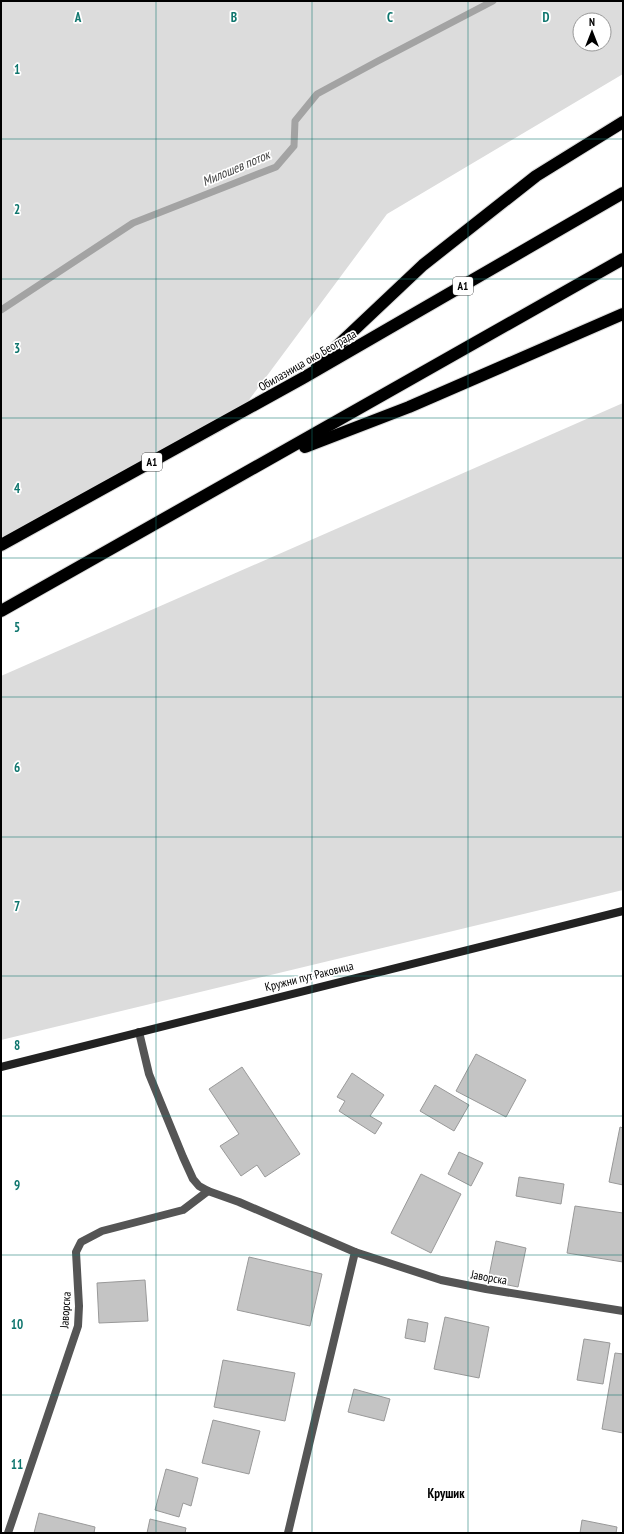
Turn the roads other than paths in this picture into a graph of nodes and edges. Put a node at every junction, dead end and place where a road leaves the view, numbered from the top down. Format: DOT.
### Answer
graph roads {
  1 [pos="623,122"];
  2 [pos="623,193"];
  3 [pos="623,260"];
  4 [pos="623,314"];
  5 [pos="304,378"];
  6 [pos="270,460"];
  7 [pos="1,545"];
  8 [pos="1,612"];
  9 [pos="623,911"];
  10 [pos="139,1032"];
  11 [pos="1,1067"];
  12 [pos="208,1191"];
  13 [pos="355,1252"];
  14 [pos="623,1311"];
  15 [pos="8,1533"];
  16 [pos="288,1533"];
  1 -- 5 [label="highway"];
  2 -- 5 [label="highway, Обилазница око Београда / A1"];
  3 -- 6 [label="highway"];
  4 -- 6 [label="highway"];
  5 -- 7 [label="highway, Обилазница око Београда / A1"];
  6 -- 8 [label="highway"];
  9 -- 10 [label="main road, Кружни пут Раковица"];
  10 -- 11 [label="main road, Кружни пут Раковица"];
  10 -- 12 [label="street, Јаворска"];
  12 -- 13 [label="street, Јаворска"];
  12 -- 15 [label="street, Јаворска"];
  13 -- 14 [label="street, Јаворска"];
  13 -- 16 [label="street"];
}
